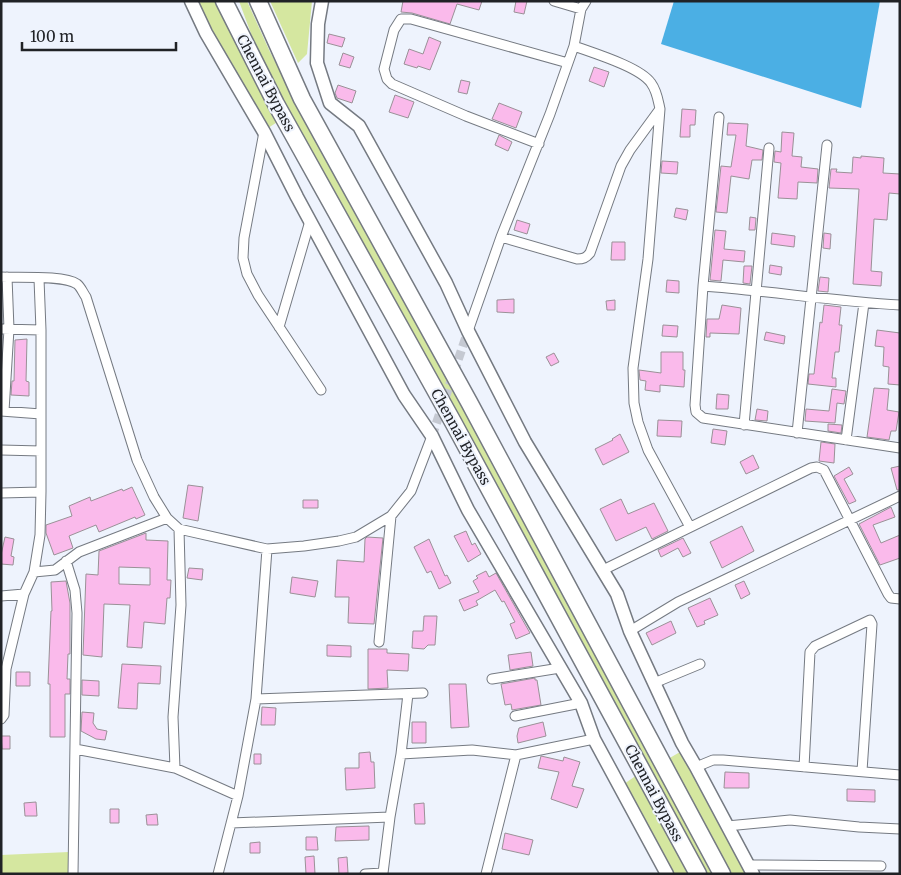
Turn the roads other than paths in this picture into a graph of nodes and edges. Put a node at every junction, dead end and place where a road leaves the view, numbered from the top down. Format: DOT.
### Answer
graph roads {
  1 [pos="191,1"];
  2 [pos="224,1"];
  3 [pos="258,1"];
  4 [pos="322,1"];
  5 [pos="554,1"];
  6 [pos="583,5"];
  7 [pos="574,46"];
  8 [pos="568,63"];
  9 [pos="660,109"];
  10 [pos="719,117"];
  11 [pos="264,132"];
  12 [pos="539,144"];
  13 [pos="827,145"];
  14 [pos="769,148"];
  15 [pos="310,221"];
  16 [pos="501,237"];
  17 [pos="4,277"];
  18 [pos="39,279"];
  19 [pos="703,286"];
  20 [pos="757,290"];
  21 [pos="811,297"];
  22 [pos="864,303"];
  23 [pos="900,305"];
  24 [pos="279,327"];
  25 [pos="5,329"];
  26 [pos="41,330"];
  27 [pos="468,331"];
  28 [pos="321,390"];
  29 [pos="2,411"];
  30 [pos="41,414"];
  31 [pos="744,425"];
  32 [pos="797,433"];
  33 [pos="432,436"];
  34 [pos="846,440"];
  35 [pos="900,448"];
  36 [pos="1,450"];
  37 [pos="41,451"];
  38 [pos="41,492"];
  39 [pos="1,493"];
  40 [pos="900,496"];
  41 [pos="391,516"];
  42 [pos="167,518"];
  43 [pos="848,520"];
  44 [pos="690,527"];
  45 [pos="179,528"];
  46 [pos="267,549"];
  47 [pos="66,561"];
  48 [pos="604,570"];
  49 [pos="34,572"];
  50 [pos="24,594"];
  51 [pos="1,596"];
  52 [pos="900,600"];
  53 [pos="630,631"];
  54 [pos="379,642"];
  55 [pos="700,664"];
  56 [pos="560,668"];
  57 [pos="492,679"];
  58 [pos="654,683"];
  59 [pos="423,693"];
  60 [pos="408,694"];
  61 [pos="256,699"];
  62 [pos="581,703"];
  63 [pos="515,716"];
  64 [pos="1,719"];
  65 [pos="594,739"];
  66 [pos="75,749"];
  67 [pos="401,754"];
  68 [pos="516,755"];
  69 [pos="696,767"];
  70 [pos="804,767"];
  71 [pos="175,768"];
  72 [pos="862,772"];
  73 [pos="900,775"];
  74 [pos="238,796"];
  75 [pos="390,817"];
  76 [pos="231,823"];
  77 [pos="726,826"];
  78 [pos="900,829"];
  79 [pos="881,866"];
  80 [pos="750,869"];
  81 [pos="383,873"];
  82 [pos="72,874"];
  83 [pos="218,874"];
  84 [pos="365,874"];
  85 [pos="486,874"];
  86 [pos="666,874"];
  87 [pos="698,874"];
  88 [pos="722,874"];
  1 -- 11 [label="street"];
  2 -- 87 [label="highway, Chennai Bypass"];
  3 -- 88 [label="highway, Chennai Bypass"];
  4 -- 27 [label="street"];
  5 -- 6 [label="street"];
  6 -- 7 [label="street"];
  7 -- 8 [label="street"];
  7 -- 9 [label="street"];
  8 -- 12 [label="street"];
  8 -- 12 [label="street"];
  9 -- 16 [label="street"];
  9 -- 44 [label="street"];
  10 -- 19 [label="street"];
  11 -- 15 [label="street"];
  11 -- 24 [label="street"];
  12 -- 16 [label="street"];
  13 -- 21 [label="street"];
  14 -- 20 [label="street"];
  15 -- 24 [label="street"];
  15 -- 33 [label="street"];
  16 -- 27 [label="street"];
  17 -- 18 [label="street"];
  17 -- 25 [label="street"];
  18 -- 26 [label="street"];
  18 -- 42 [label="street"];
  19 -- 20 [label="street"];
  19 -- 31 [label="street"];
  20 -- 21 [label="street"];
  20 -- 31 [label="street"];
  21 -- 22 [label="street"];
  21 -- 32 [label="street"];
  22 -- 23 [label="street"];
  22 -- 34 [label="street"];
  24 -- 28 [label="street"];
  25 -- 26 [label="street"];
  25 -- 29 [label="street"];
  26 -- 30 [label="street"];
  27 -- 48 [label="street"];
  29 -- 30 [label="street"];
  30 -- 37 [label="street"];
  31 -- 32 [label="street"];
  32 -- 34 [label="street"];
  33 -- 41 [label="street"];
  33 -- 56 [label="street"];
  34 -- 35 [label="street"];
  36 -- 37 [label="street"];
  37 -- 38 [label="street"];
  38 -- 39 [label="street"];
  38 -- 49 [label="street"];
  40 -- 43 [label="street"];
  41 -- 46 [label="street"];
  41 -- 54 [label="street"];
  42 -- 45 [label="street"];
  42 -- 47 [label="street"];
  43 -- 44 [label="street"];
  43 -- 52 [label="street"];
  43 -- 53 [label="street"];
  44 -- 48 [label="street"];
  45 -- 46 [label="street"];
  45 -- 71 [label="street"];
  46 -- 61 [label="street"];
  47 -- 49 [label="street"];
  47 -- 66 [label="street"];
  48 -- 53 [label="street"];
  49 -- 50 [label="street"];
  50 -- 51 [label="street"];
  50 -- 64 [label="street"];
  53 -- 58 [label="street"];
  55 -- 58 [label="street"];
  56 -- 57 [label="street"];
  56 -- 62 [label="street"];
  58 -- 69 [label="street"];
  59 -- 60 [label="street"];
  60 -- 61 [label="street"];
  60 -- 67 [label="street"];
  61 -- 74 [label="street"];
  62 -- 63 [label="street"];
  62 -- 65 [label="street"];
  65 -- 68 [label="street"];
  65 -- 86 [label="street"];
  66 -- 71 [label="street"];
  66 -- 82 [label="street"];
  67 -- 68 [label="street"];
  67 -- 75 [label="street"];
  68 -- 85 [label="street"];
  69 -- 70 [label="street"];
  69 -- 77 [label="street"];
  70 -- 72 [label="street"];
  70 -- 72 [label="street"];
  71 -- 74 [label="street"];
  72 -- 73 [label="street"];
  74 -- 76 [label="street"];
  75 -- 76 [label="street"];
  75 -- 81 [label="street"];
  76 -- 83 [label="street"];
  77 -- 78 [label="street"];
  77 -- 80 [label="street"];
  79 -- 80 [label="street"];
  81 -- 84 [label="street"];
}
